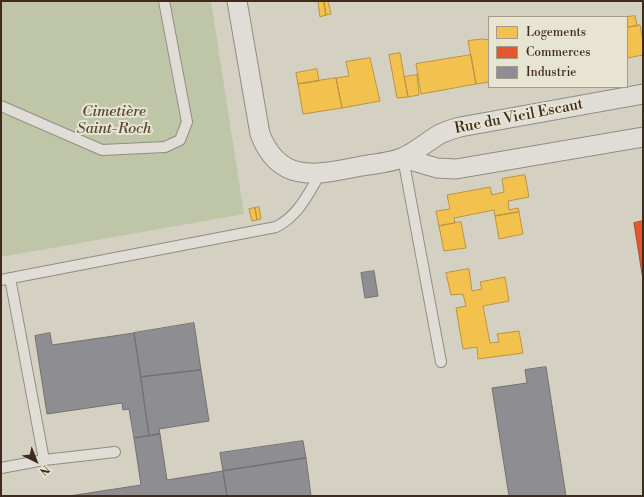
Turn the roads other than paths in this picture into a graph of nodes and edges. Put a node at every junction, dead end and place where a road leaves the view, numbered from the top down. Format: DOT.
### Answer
graph roads {
  1 [pos="164,1"];
  2 [pos="237,1"];
  3 [pos="643,94"];
  4 [pos="1,106"];
  5 [pos="643,137"];
  6 [pos="403,158"];
  7 [pos="320,174"];
  8 [pos="6,279"];
  9 [pos="440,362"];
  10 [pos="115,452"];
  11 [pos="44,460"];
  12 [pos="1,468"];
  1 -- 4 [label="lane"];
  2 -- 7 [label="street, Rue du Vieil Escaut"];
  3 -- 6 [label="street, Rue du Vieil Escaut"];
  5 -- 6 [label="street, Rue du Vieil Escaut"];
  6 -- 7 [label="street, Rue du Vieil Escaut"];
  6 -- 9 [label="lane"];
  7 -- 8 [label="lane"];
  8 -- 11 [label="lane"];
  10 -- 11 [label="lane"];
  11 -- 12 [label="lane"];
}
